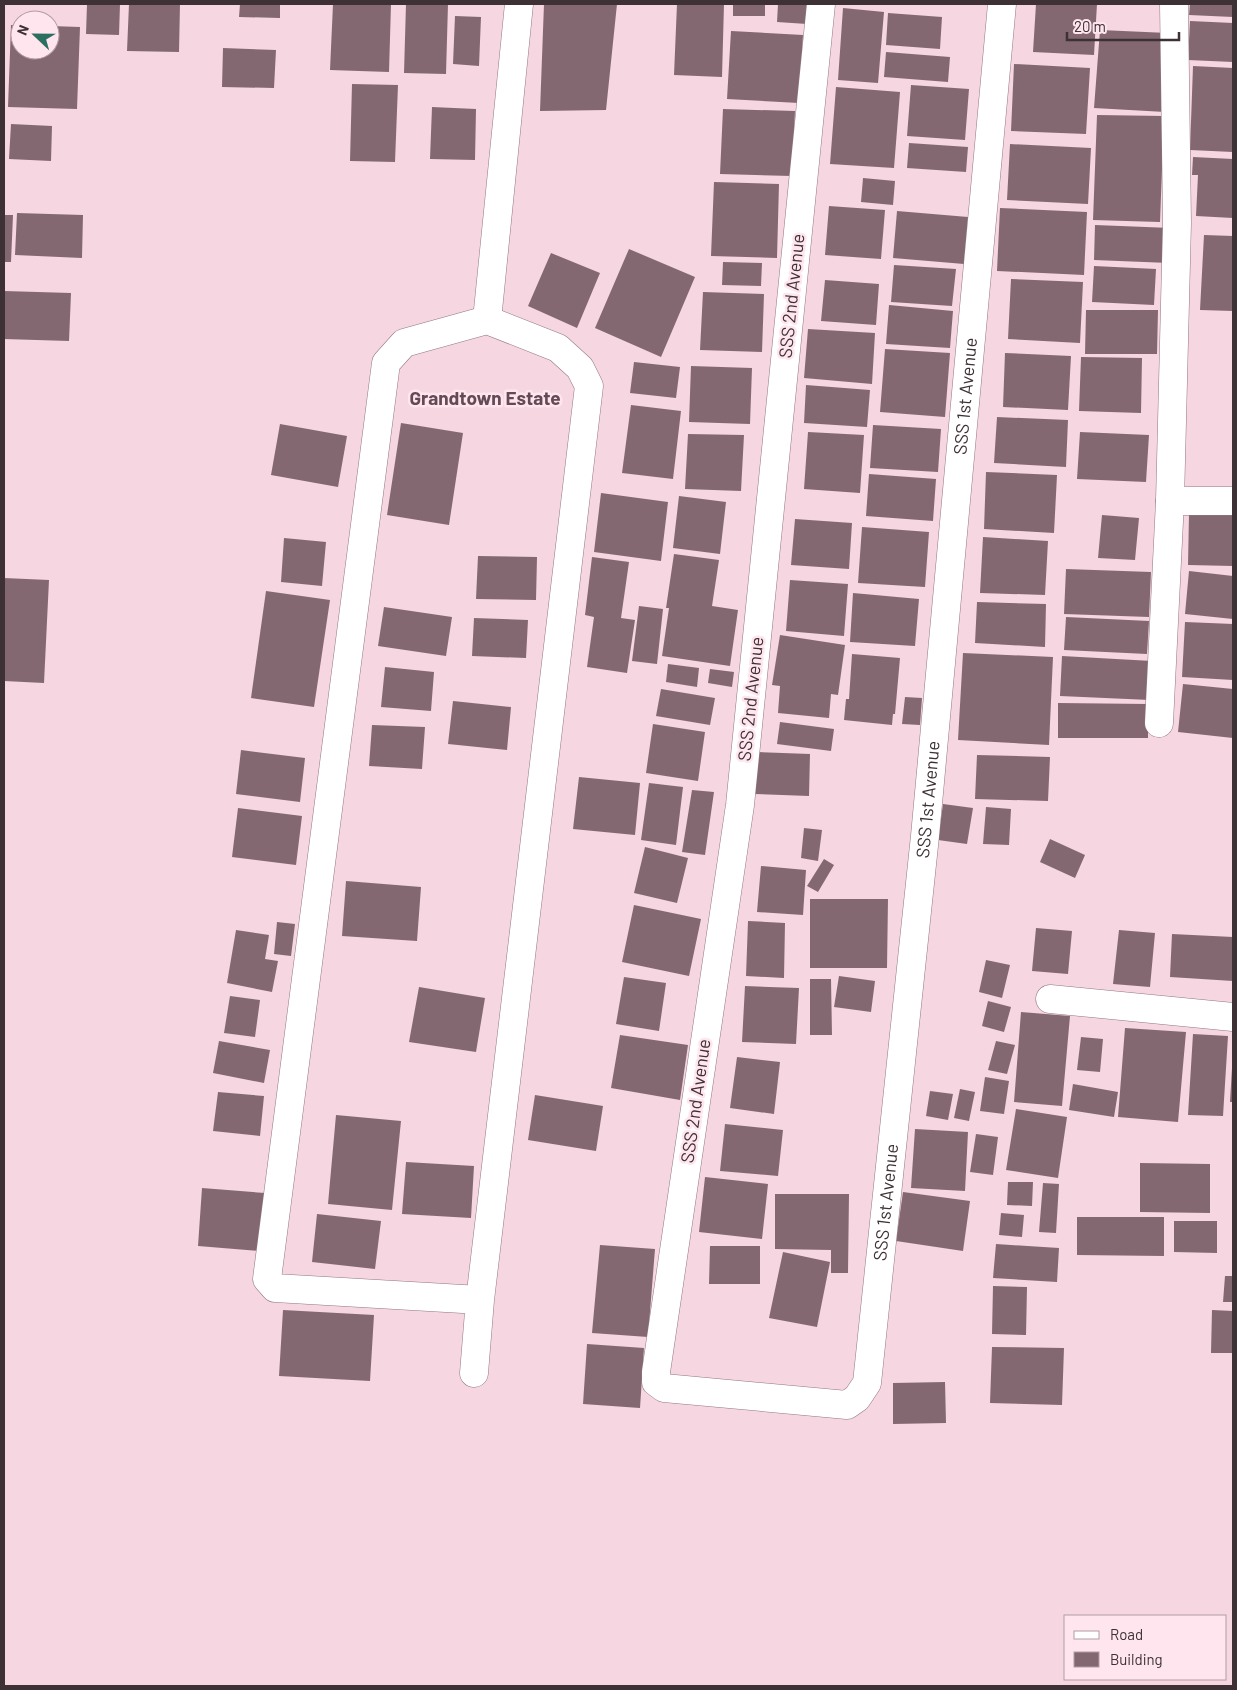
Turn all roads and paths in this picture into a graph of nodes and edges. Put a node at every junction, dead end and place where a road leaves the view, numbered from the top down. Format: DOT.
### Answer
graph roads {
  1 [pos="519,4"];
  2 [pos="821,4"];
  3 [pos="1002,4"];
  4 [pos="1174,4"];
  5 [pos="488,320"];
  6 [pos="1170,501"];
  7 [pos="1233,501"];
  8 [pos="1159,724"];
  9 [pos="1050,999"];
  10 [pos="1233,1017"];
  11 [pos="480,1300"];
  12 [pos="474,1373"];
  13 [pos="664,1388"];
  1 -- 5 [label="street"];
  2 -- 13 [label="street, SSS 2nd Avenue"];
  3 -- 13 [label="street, SSS 1st Avenue"];
  4 -- 6 [label="street"];
  5 -- 11 [label="street"];
  5 -- 11 [label="street"];
  6 -- 7 [label="street"];
  6 -- 8 [label="street"];
  9 -- 10 [label="street"];
  11 -- 12 [label="street"];
}
